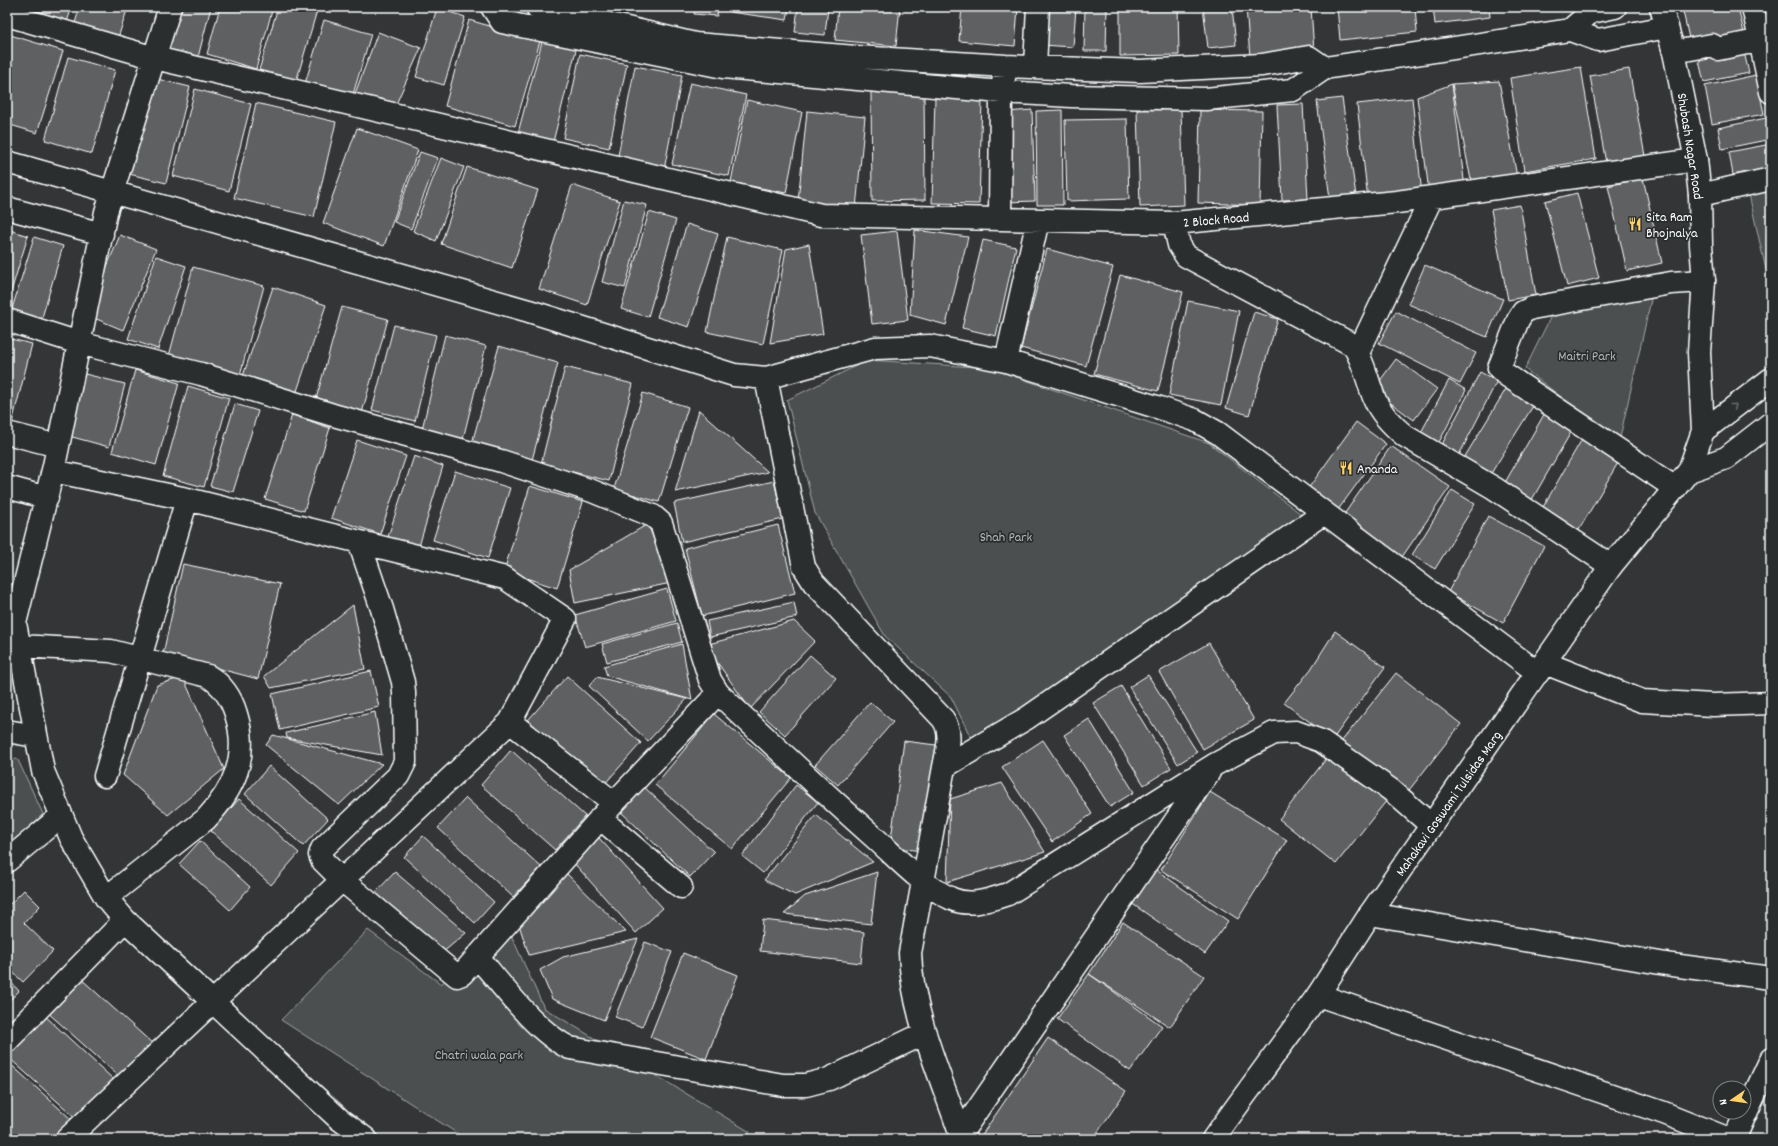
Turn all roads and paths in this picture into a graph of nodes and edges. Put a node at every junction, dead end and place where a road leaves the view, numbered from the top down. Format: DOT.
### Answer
graph roads {
  1 [pos="170,7"];
  2 [pos="492,7"];
  3 [pos="537,7"];
  4 [pos="1038,7"];
  5 [pos="1615,7"];
  6 [pos="7,15"];
  7 [pos="1664,17"];
  8 [pos="1761,23"];
  9 [pos="1570,30"];
  10 [pos="1674,52"];
  11 [pos="154,58"];
  12 [pos="1006,66"];
  13 [pos="1035,66"];
  14 [pos="1325,68"];
  15 [pos="1002,92"];
  16 [pos="1771,92"];
  17 [pos="1696,160"];
  18 [pos="7,162"];
  19 [pos="1771,179"];
  20 [pos="112,193"];
  21 [pos="1700,195"];
  22 [pos="1432,197"];
  23 [pos="7,208"];
  24 [pos="1000,219"];
  25 [pos="1038,220"];
  26 [pos="1174,223"];
  27 [pos="102,234"];
  28 [pos="1704,281"];
  29 [pos="7,320"];
  30 [pos="80,343"];
  31 [pos="1358,353"];
  32 [pos="1006,361"];
  33 [pos="766,378"];
  34 [pos="1771,379"];
  35 [pos="1771,423"];
  36 [pos="1703,431"];
  37 [pos="7,433"];
  38 [pos="58,446"];
  39 [pos="53,471"];
  40 [pos="1690,471"];
  41 [pos="7,487"];
  42 [pos="1675,488"];
  43 [pos="46,498"];
  44 [pos="187,499"];
  45 [pos="1324,513"];
  46 [pos="359,542"];
  47 [pos="1611,566"];
  48 [pos="11,622"];
  49 [pos="20,646"];
  50 [pos="141,659"];
  51 [pos="1542,668"];
  52 [pos="718,692"];
  53 [pos="1771,704"];
  54 [pos="510,722"];
  55 [pos="7,731"];
  56 [pos="36,736"];
  57 [pos="1214,765"];
  58 [pos="944,767"];
  59 [pos="105,776"];
  60 [pos="607,811"];
  61 [pos="61,816"];
  62 [pos="1432,826"];
  63 [pos="7,861"];
  64 [pos="342,880"];
  65 [pos="924,882"];
  66 [pos="681,887"];
  67 [pos="106,898"];
  68 [pos="1370,914"];
  69 [pos="125,920"];
  70 [pos="477,956"];
  71 [pos="1771,978"];
  72 [pos="1318,995"];
  73 [pos="212,1001"];
  74 [pos="925,1033"];
  75 [pos="7,1041"];
  76 [pos="1771,1059"];
  77 [pos="961,1137"];
  78 [pos="67,1139"];
  79 [pos="366,1139"];
  80 [pos="1213,1139"];
  81 [pos="1729,1139"];
  82 [pos="1734,1139"];
  1 -- 11 [label="street"];
  2 -- 15 [label="street"];
  3 -- 12 [label="street"];
  4 -- 13 [label="street"];
  5 -- 9 [label="street"];
  6 -- 11 [label="street, 2 Block Road"];
  7 -- 9 [label="street"];
  7 -- 10 [label="street, Shubash Nagar Road"];
  8 -- 10 [label="street"];
  8 -- 16 [label="street"];
  9 -- 14 [label="street"];
  10 -- 17 [label="street, Shubash Nagar Road"];
  11 -- 20 [label="street"];
  11 -- 24 [label="street, 2 Block Road"];
  12 -- 13 [label="street"];
  12 -- 15 [label="street"];
  13 -- 14 [label="street"];
  14 -- 15 [label="street"];
  15 -- 24 [label="street"];
  17 -- 21 [label="street, Shubash Nagar Road"];
  17 -- 22 [label="street, 2 Block Road"];
  18 -- 20 [label="street"];
  19 -- 21 [label="street"];
  20 -- 27 [label="street"];
  20 -- 33 [label="street"];
  21 -- 28 [label="street, Shubash Nagar Road"];
  22 -- 26 [label="street, 2 Block Road"];
  22 -- 31 [label="street"];
  23 -- 27 [label="street"];
  24 -- 25 [label="street, 2 Block Road"];
  25 -- 26 [label="street, 2 Block Road"];
  25 -- 32 [label="street"];
  26 -- 31 [label="street"];
  27 -- 30 [label="street"];
  28 -- 36 [label="street, Shubash Nagar Road"];
  28 -- 42 [label="street"];
  29 -- 30 [label="street"];
  30 -- 38 [label="street"];
  30 -- 52 [label="street"];
  31 -- 47 [label="street"];
  32 -- 33 [label="street"];
  32 -- 45 [label="street"];
  33 -- 58 [label="street"];
  36 -- 34 [label="street, one-way"];
  35 -- 40 [label="street, Mahakavi Goswami Tulsidas Marg"];
  36 -- 40 [label="street, Mahakavi Goswami Tulsidas Marg"];
  37 -- 38 [label="street"];
  38 -- 39 [label="street"];
  39 -- 43 [label="street"];
  39 -- 44 [label="street"];
  40 -- 42 [label="street, Mahakavi Goswami Tulsidas Marg"];
  41 -- 43 [label="street"];
  42 -- 47 [label="street, Mahakavi Goswami Tulsidas Marg"];
  43 -- 48 [label="street"];
  44 -- 46 [label="street"];
  44 -- 50 [label="street"];
  45 -- 51 [label="street"];
  45 -- 58 [label="street"];
  46 -- 54 [label="street"];
  46 -- 64 [label="street"];
  47 -- 51 [label="street, Mahakavi Goswami Tulsidas Marg"];
  48 -- 49 [label="street"];
  49 -- 50 [label="street"];
  49 -- 56 [label="street"];
  50 -- 59 [label="street"];
  50 -- 67 [label="street"];
  51 -- 53 [label="street"];
  51 -- 62 [label="street, Mahakavi Goswami Tulsidas Marg"];
  52 -- 60 [label="street"];
  52 -- 65 [label="street"];
  54 -- 60 [label="street"];
  54 -- 64 [label="street"];
  55 -- 56 [label="street"];
  56 -- 61 [label="street"];
  57 -- 62 [label="street"];
  57 -- 65 [label="street"];
  57 -- 77 [label="street"];
  58 -- 65 [label="street"];
  60 -- 66 [label="street"];
  60 -- 70 [label="street"];
  61 -- 63 [label="street"];
  61 -- 67 [label="street"];
  62 -- 68 [label="street, Mahakavi Goswami Tulsidas Marg"];
  64 -- 70 [label="street"];
  64 -- 73 [label="street"];
  65 -- 74 [label="street"];
  67 -- 69 [label="street"];
  68 -- 71 [label="street"];
  68 -- 72 [label="street, Mahakavi Goswami Tulsidas Marg"];
  69 -- 73 [label="street"];
  69 -- 75 [label="street"];
  70 -- 74 [label="street"];
  72 -- 80 [label="street, Mahakavi Goswami Tulsidas Marg"];
  72 -- 81 [label="street"];
  73 -- 78 [label="street"];
  73 -- 79 [label="street"];
  74 -- 77 [label="street"];
  76 -- 82 [label="street"];
}
